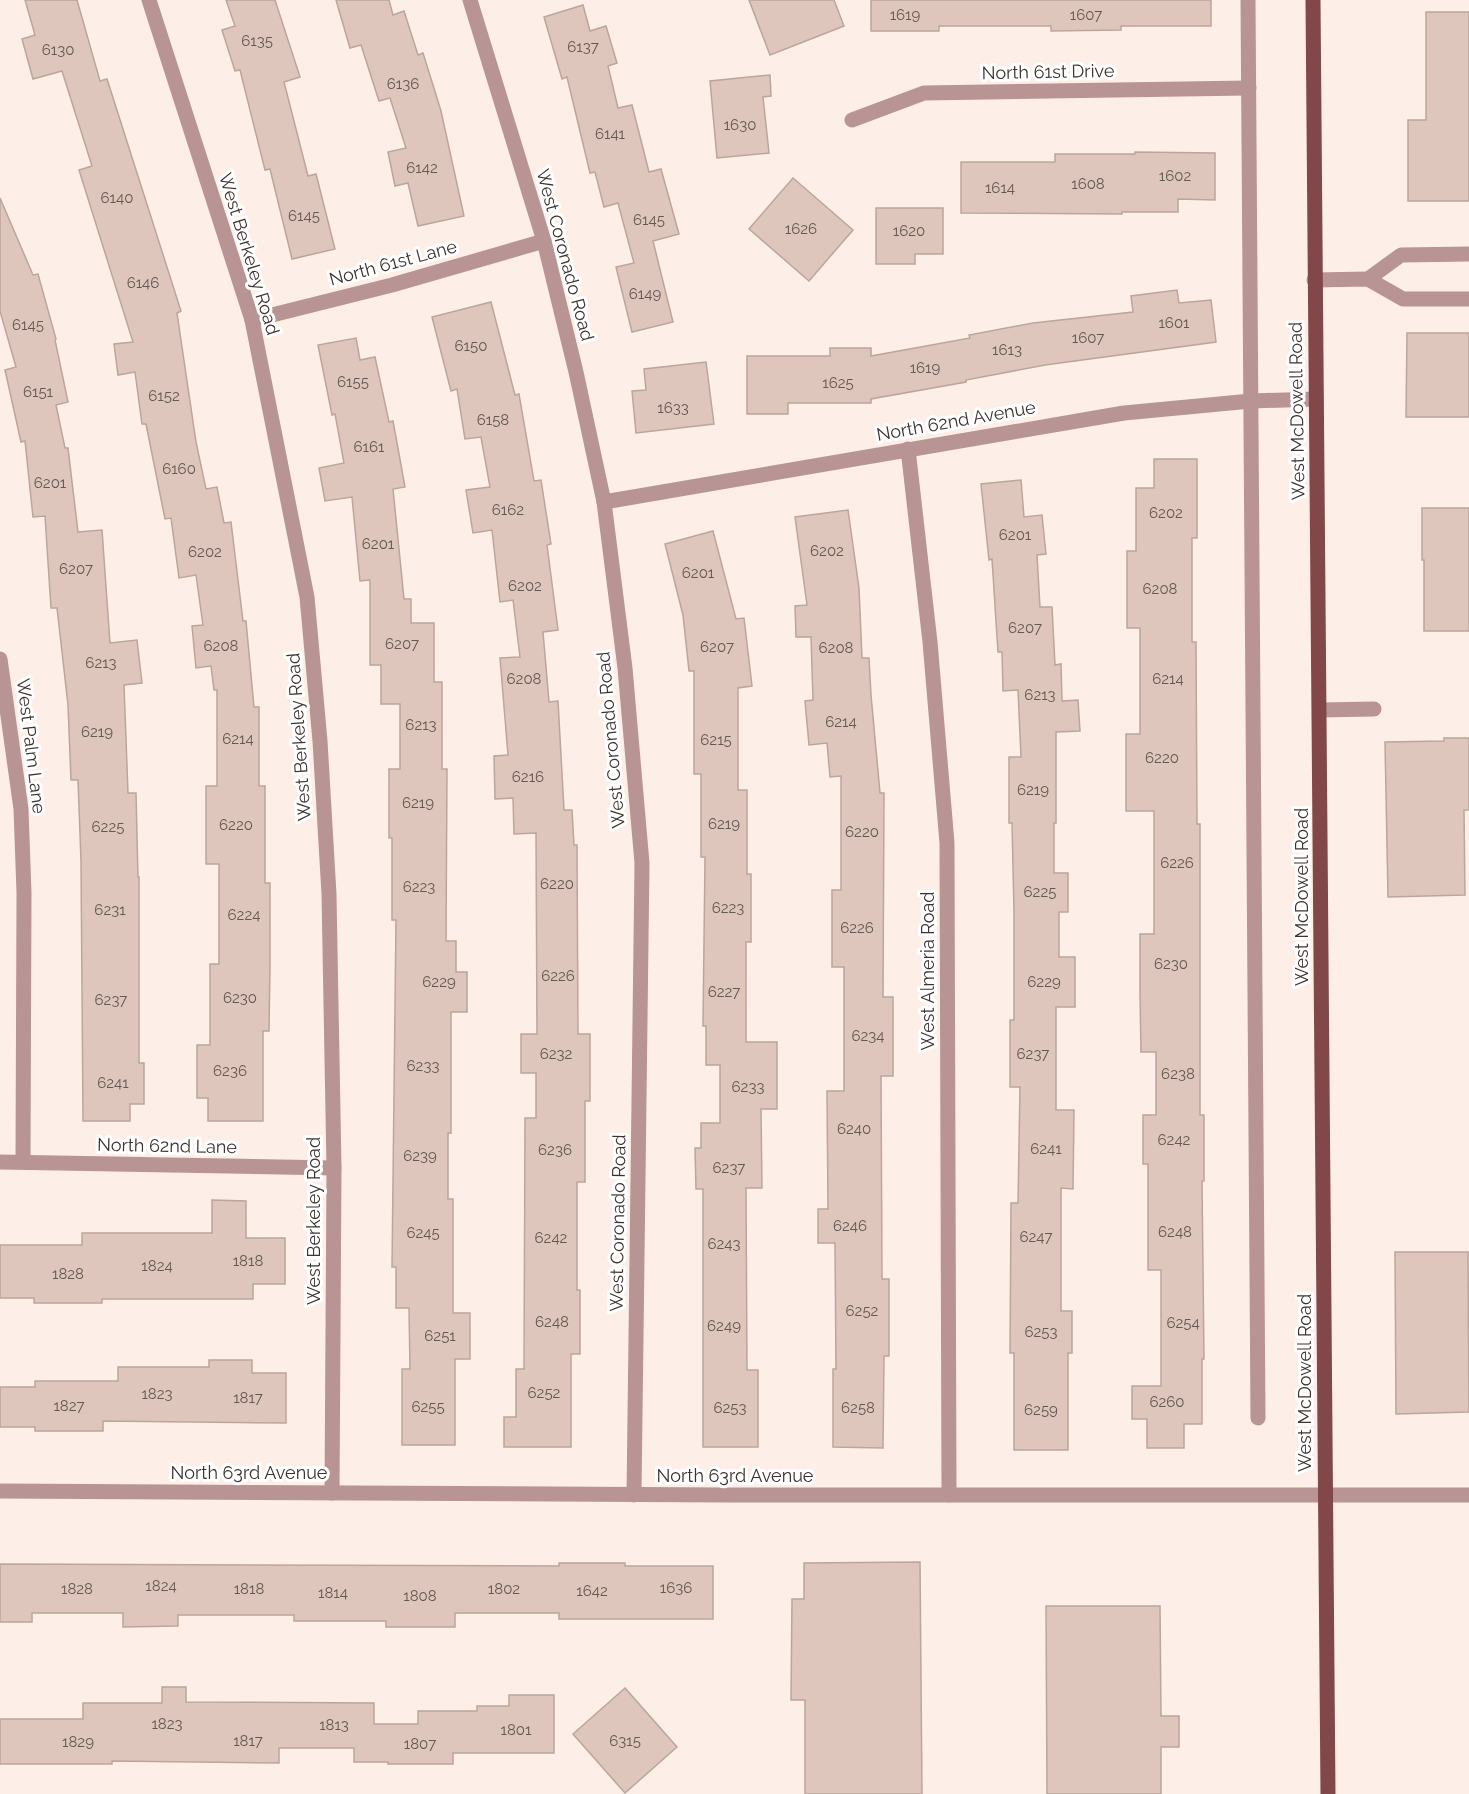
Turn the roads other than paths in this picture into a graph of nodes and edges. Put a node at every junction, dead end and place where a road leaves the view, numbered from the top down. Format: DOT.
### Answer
graph roads {
  1 [pos="149,0"];
  2 [pos="470,0"];
  3 [pos="1248,0"];
  4 [pos="1313,0"];
  5 [pos="1249,88"];
  6 [pos="852,120"];
  7 [pos="544,241"];
  8 [pos="1469,254"];
  9 [pos="1368,279"];
  10 [pos="1314,280"];
  11 [pos="1469,299"];
  12 [pos="252,320"];
  13 [pos="1316,399"];
  14 [pos="1251,401"];
  15 [pos="908,449"];
  16 [pos="604,502"];
  17 [pos="0,659"];
  18 [pos="1374,709"];
  19 [pos="1320,710"];
  20 [pos="0,1162"];
  21 [pos="23,1162"];
  22 [pos="334,1168"];
  23 [pos="1258,1418"];
  24 [pos="0,1491"];
  25 [pos="332,1493"];
  26 [pos="1325,1494"];
  27 [pos="634,1495"];
  28 [pos="949,1495"];
  29 [pos="1469,1495"];
  30 [pos="1328,1794"];
  1 -- 12 [label="street, West Berkeley Road"];
  2 -- 7 [label="street, West Coronado Road"];
  3 -- 5 [label="street"];
  4 -- 10 [label="main road, West McDowell Road"];
  5 -- 6 [label="street, North 61st Drive"];
  5 -- 14 [label="street"];
  7 -- 12 [label="street, North 61st Lane"];
  7 -- 16 [label="street, West Coronado Road"];
  8 -- 9 [label="street"];
  9 -- 10 [label="street"];
  9 -- 11 [label="street"];
  10 -- 13 [label="main road, West McDowell Road"];
  12 -- 22 [label="street, West Berkeley Road"];
  13 -- 14 [label="street, North 62nd Avenue"];
  13 -- 19 [label="main road, West McDowell Road"];
  14 -- 15 [label="street, North 62nd Avenue"];
  14 -- 23 [label="street"];
  15 -- 16 [label="street, North 62nd Avenue"];
  15 -- 28 [label="street, West Almeria Road"];
  16 -- 27 [label="street, West Coronado Road"];
  17 -- 21 [label="street, West Palm Lane"];
  18 -- 19 [label="street"];
  19 -- 26 [label="main road, West McDowell Road"];
  20 -- 21 [label="street, North 62nd Lane"];
  21 -- 22 [label="street, North 62nd Lane"];
  22 -- 25 [label="street, West Berkeley Road"];
  24 -- 25 [label="street, North 63rd Avenue"];
  25 -- 27 [label="street, North 63rd Avenue"];
  26 -- 28 [label="street, North 63rd Avenue"];
  26 -- 29 [label="street, North 63rd Avenue"];
  26 -- 30 [label="main road, West McDowell Road"];
  27 -- 28 [label="street, North 63rd Avenue"];
}
